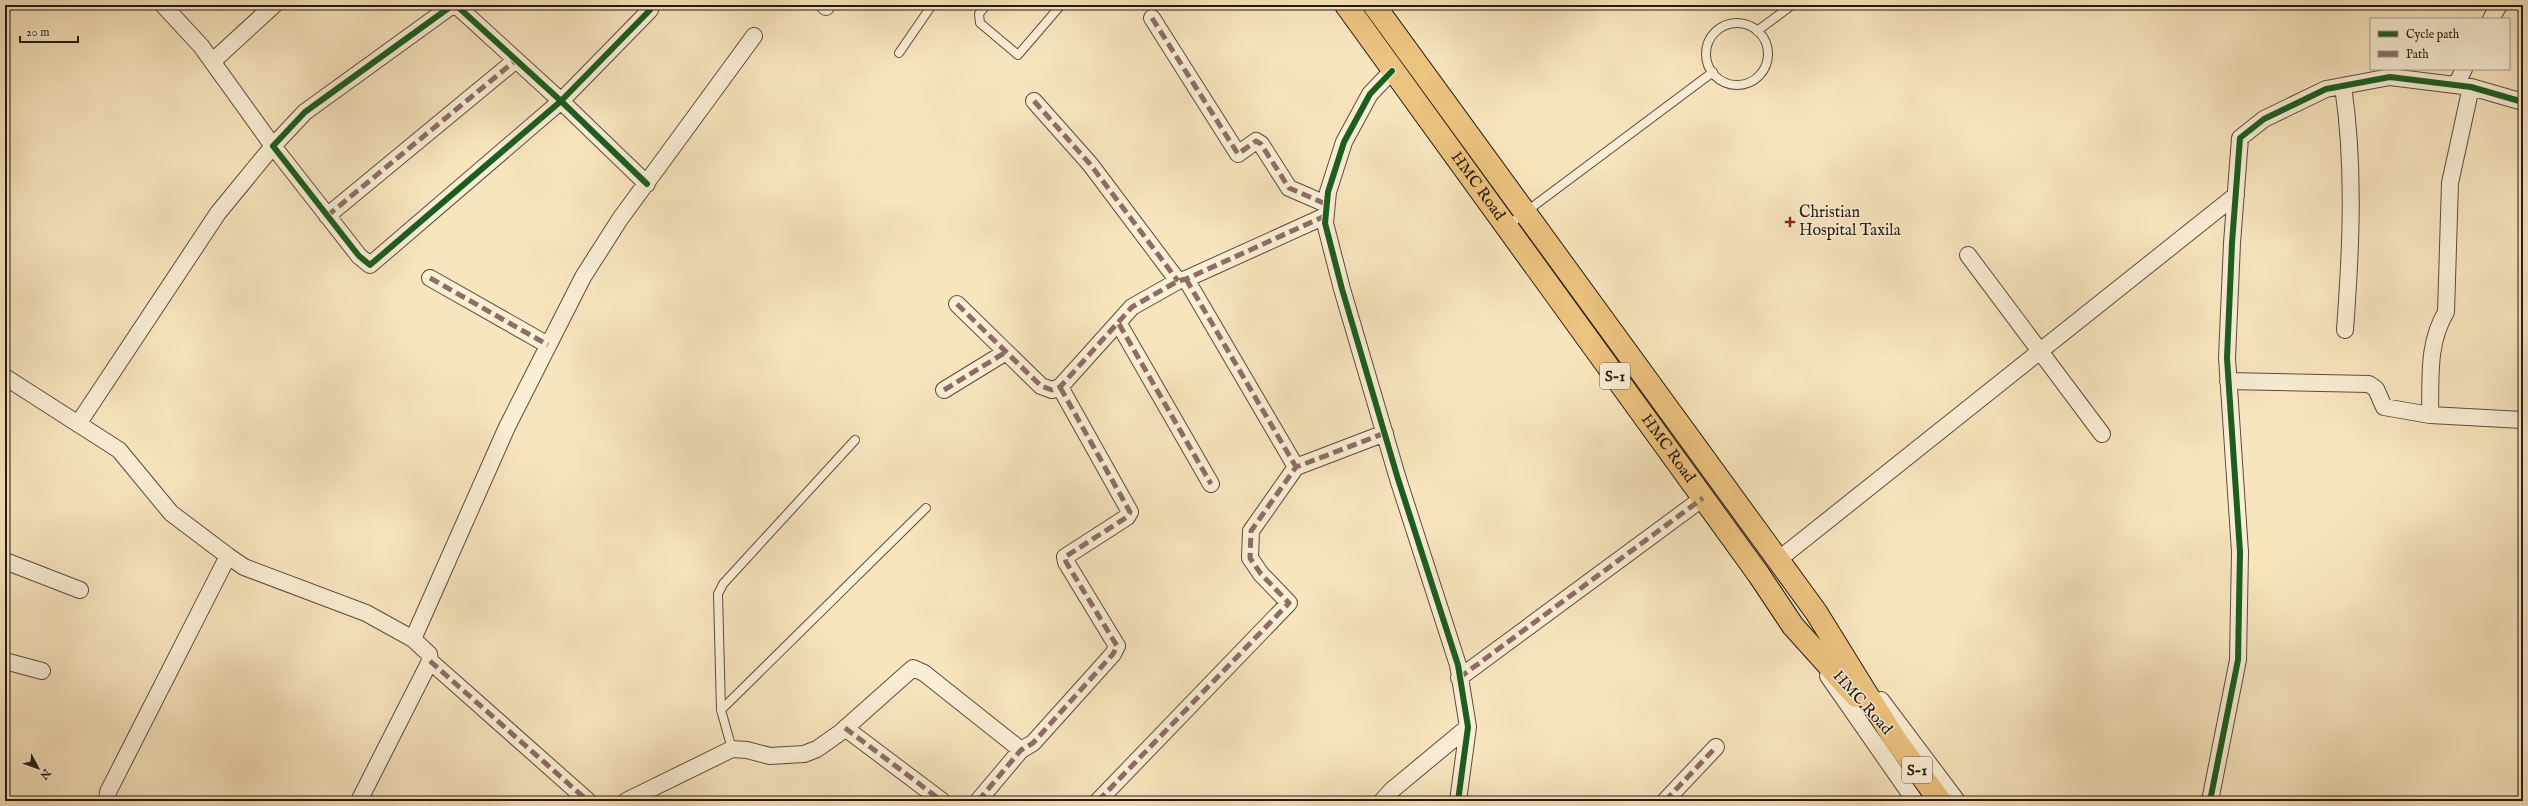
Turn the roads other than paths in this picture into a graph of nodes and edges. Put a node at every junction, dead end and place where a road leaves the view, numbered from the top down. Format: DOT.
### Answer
graph roads {
  1 [pos="163,5"];
  2 [pos="274,5"];
  3 [pos="649,5"];
  4 [pos="932,5"];
  5 [pos="986,5"];
  6 [pos="1061,5"];
  7 [pos="1346,5"];
  8 [pos="1792,5"];
  9 [pos="2499,5"];
  10 [pos="1382,9"];
  11 [pos="1152,18"];
  12 [pos="2491,18"];
  13 [pos="1757,31"];
  14 [pos="754,36"];
  15 [pos="1374,43"];
  16 [pos="899,53"];
  17 [pos="516,60"];
  18 [pos="212,61"];
  19 [pos="2464,70"];
  20 [pos="1392,71"];
  21 [pos="1713,72"];
  22 [pos="2343,86"];
  23 [pos="2463,86"];
  24 [pos="561,101"];
  25 [pos="1034,101"];
  26 [pos="2523,102"];
  27 [pos="273,146"];
  28 [pos="647,184"];
  29 [pos="2236,195"];
  30 [pos="1326,210"];
  31 [pos="1525,212"];
  32 [pos="328,216"];
  33 [pos="1506,227"];
  34 [pos="1968,255"];
  35 [pos="430,278"];
  36 [pos="1182,280"];
  37 [pos="957,304"];
  38 [pos="1119,324"];
  39 [pos="2345,330"];
  40 [pos="548,345"];
  41 [pos="2039,351"];
  42 [pos="1006,352"];
  43 [pos="5,377"];
  44 [pos="2228,381"];
  45 [pos="1060,387"];
  46 [pos="944,390"];
  47 [pos="2430,415"];
  48 [pos="2523,420"];
  49 [pos="78,424"];
  50 [pos="1385,433"];
  51 [pos="2102,434"];
  52 [pos="855,440"];
  53 [pos="1296,467"];
  54 [pos="1211,484"];
  55 [pos="1703,498"];
  56 [pos="926,508"];
  57 [pos="228,556"];
  58 [pos="1778,560"];
  59 [pos="5,561"];
  60 [pos="80,590"];
  61 [pos="1816,612"];
  62 [pos="1793,626"];
  63 [pos="413,639"];
  64 [pos="5,661"];
  65 [pos="430,661"];
  66 [pos="42,671"];
  67 [pos="1459,678"];
  68 [pos="721,710"];
  69 [pos="1468,727"];
  70 [pos="845,728"];
  71 [pos="1894,738"];
  72 [pos="1716,747"];
  73 [pos="732,749"];
  74 [pos="1021,750"];
  75 [pos="107,801"];
  76 [pos="359,801"];
  77 [pos="588,801"];
  78 [pos="626,801"];
  79 [pos="942,801"];
  80 [pos="978,801"];
  81 [pos="1098,801"];
  82 [pos="1382,801"];
  83 [pos="1458,801"];
  84 [pos="1665,801"];
  85 [pos="1915,801"];
  86 [pos="1940,801"];
  87 [pos="1957,801"];
  88 [pos="2210,801"];
  1 -- 18 [label="street"];
  2 -- 18 [label="street"];
  3 -- 24 [label="street"];
  4 -- 16 [label="lane"];
  5 -- 6 [label="lane"];
  7 -- 15 [label="main road, HMC Road / S-1"];
  8 -- 13 [label="lane"];
  9 -- 12 [label="street"];
  10 -- 15 [label="street"];
  10 -- 31 [label="main road, HMC Road / S-1"];
  11 -- 30 [label="street"];
  13 -- 21 [label="lane"];
  13 -- 21 [label="lane"];
  14 -- 28 [label="street"];
  15 -- 20 [label="main road, HMC Road / S-1"];
  17 -- 24 [label="street"];
  17 -- 27 [label="street"];
  17 -- 32 [label="street"];
  18 -- 27 [label="street"];
  19 -- 23 [label="street"];
  20 -- 30 [label="street"];
  20 -- 33 [label="main road, HMC Road / S-1"];
  21 -- 31 [label="lane"];
  22 -- 23 [label="street"];
  22 -- 29 [label="street"];
  22 -- 39 [label="street"];
  23 -- 26 [label="street"];
  23 -- 47 [label="street"];
  24 -- 28 [label="street"];
  24 -- 32 [label="street"];
  25 -- 36 [label="street"];
  27 -- 32 [label="street"];
  27 -- 49 [label="street"];
  28 -- 40 [label="street"];
  29 -- 41 [label="street"];
  29 -- 44 [label="street"];
  30 -- 36 [label="street"];
  30 -- 50 [label="street"];
  31 -- 33 [label="lane"];
  31 -- 58 [label="main road, HMC Road / S-1"];
  33 -- 55 [label="main road, HMC Road / S-1"];
  34 -- 41 [label="street"];
  35 -- 40 [label="street"];
  36 -- 38 [label="street"];
  36 -- 53 [label="street"];
  37 -- 42 [label="street"];
  38 -- 45 [label="street"];
  38 -- 54 [label="street"];
  40 -- 63 [label="street"];
  41 -- 51 [label="street"];
  41 -- 58 [label="street"];
  42 -- 45 [label="street"];
  42 -- 46 [label="street"];
  43 -- 49 [label="street"];
  44 -- 47 [label="street"];
  44 -- 88 [label="street"];
  45 -- 74 [label="street"];
  47 -- 48 [label="street"];
  49 -- 57 [label="street"];
  50 -- 53 [label="street"];
  50 -- 67 [label="street"];
  52 -- 68 [label="lane"];
  53 -- 81 [label="street"];
  55 -- 62 [label="main road, HMC Road / S-1"];
  55 -- 67 [label="street"];
  56 -- 68 [label="lane"];
  57 -- 63 [label="street"];
  57 -- 75 [label="street"];
  58 -- 61 [label="main road, HMC Road / S-1"];
  59 -- 60 [label="street"];
  61 -- 71 [label="main road, HMC Road / S-1"];
  61 -- 87 [label="street"];
  62 -- 71 [label="main road, HMC Road / S-1"];
  62 -- 85 [label="street"];
  63 -- 65 [label="street"];
  64 -- 66 [label="street"];
  65 -- 76 [label="street"];
  65 -- 77 [label="street"];
  67 -- 69 [label="street"];
  68 -- 73 [label="lane"];
  69 -- 82 [label="street"];
  69 -- 83 [label="street"];
  70 -- 73 [label="street"];
  70 -- 74 [label="street"];
  70 -- 79 [label="street"];
  71 -- 86 [label="main road, S-1"];
  72 -- 84 [label="street"];
  73 -- 78 [label="street"];
  74 -- 80 [label="street"];
}
